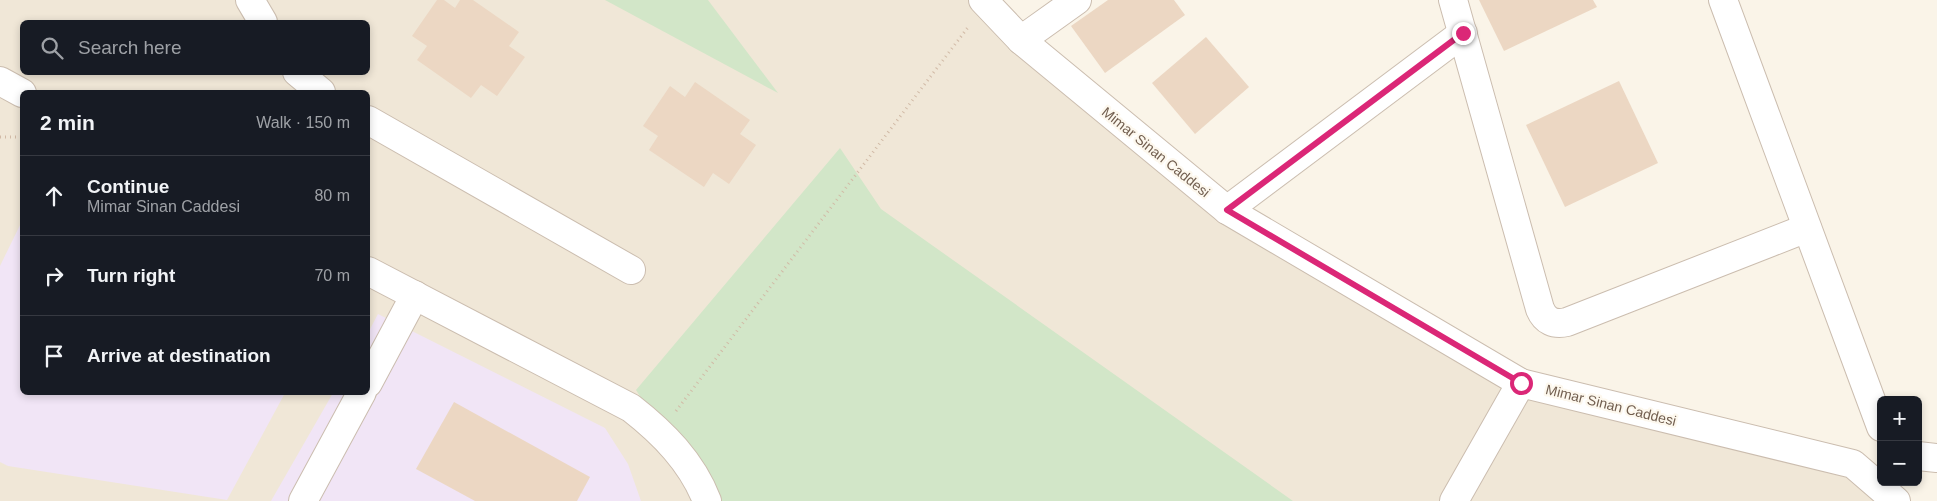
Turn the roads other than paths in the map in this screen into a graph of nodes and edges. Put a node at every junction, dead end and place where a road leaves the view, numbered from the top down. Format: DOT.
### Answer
graph roads {
  1 [pos="250,0"];
  2 [pos="1077,0"];
  3 [pos="1453,0"];
  4 [pos="1723,0"];
  5 [pos="985,2"];
  6 [pos="262,20"];
  7 [pos="1463,33"];
  8 [pos="1021,40"];
  9 [pos="301,75"];
  10 [pos="0,81"];
  11 [pos="319,90"];
  12 [pos="20,92"];
  13 [pos="370,121"];
  14 [pos="1227,210"];
  15 [pos="1807,228"];
  16 [pos="631,270"];
  17 [pos="370,272"];
  18 [pos="415,295"];
  19 [pos="370,379"];
  20 [pos="1521,383"];
  21 [pos="360,395"];
  22 [pos="1877,416"];
  23 [pos="1922,456"];
  24 [pos="1937,458"];
  25 [pos="1886,490"];
  26 [pos="303,501"];
  27 [pos="707,501"];
  28 [pos="1454,501"];
  1 -- 6 [label="street"];
  2 -- 8 [label="street"];
  3 -- 7 [label="street"];
  4 -- 15 [label="street"];
  5 -- 8 [label="street, Mimar Sinan Caddesi"];
  7 -- 14 [label="street"];
  7 -- 15 [label="street"];
  8 -- 14 [label="street, Mimar Sinan Caddesi"];
  9 -- 11 [label="street"];
  10 -- 12 [label="street"];
  13 -- 16 [label="street"];
  14 -- 20 [label="street, Mimar Sinan Caddesi"];
  15 -- 22 [label="street"];
  17 -- 18 [label="street"];
  18 -- 19 [label="street"];
  18 -- 27 [label="street"];
  20 -- 25 [label="street, Mimar Sinan Caddesi"];
  20 -- 28 [label="street"];
  21 -- 26 [label="street"];
  23 -- 24 [label="street"];
}
